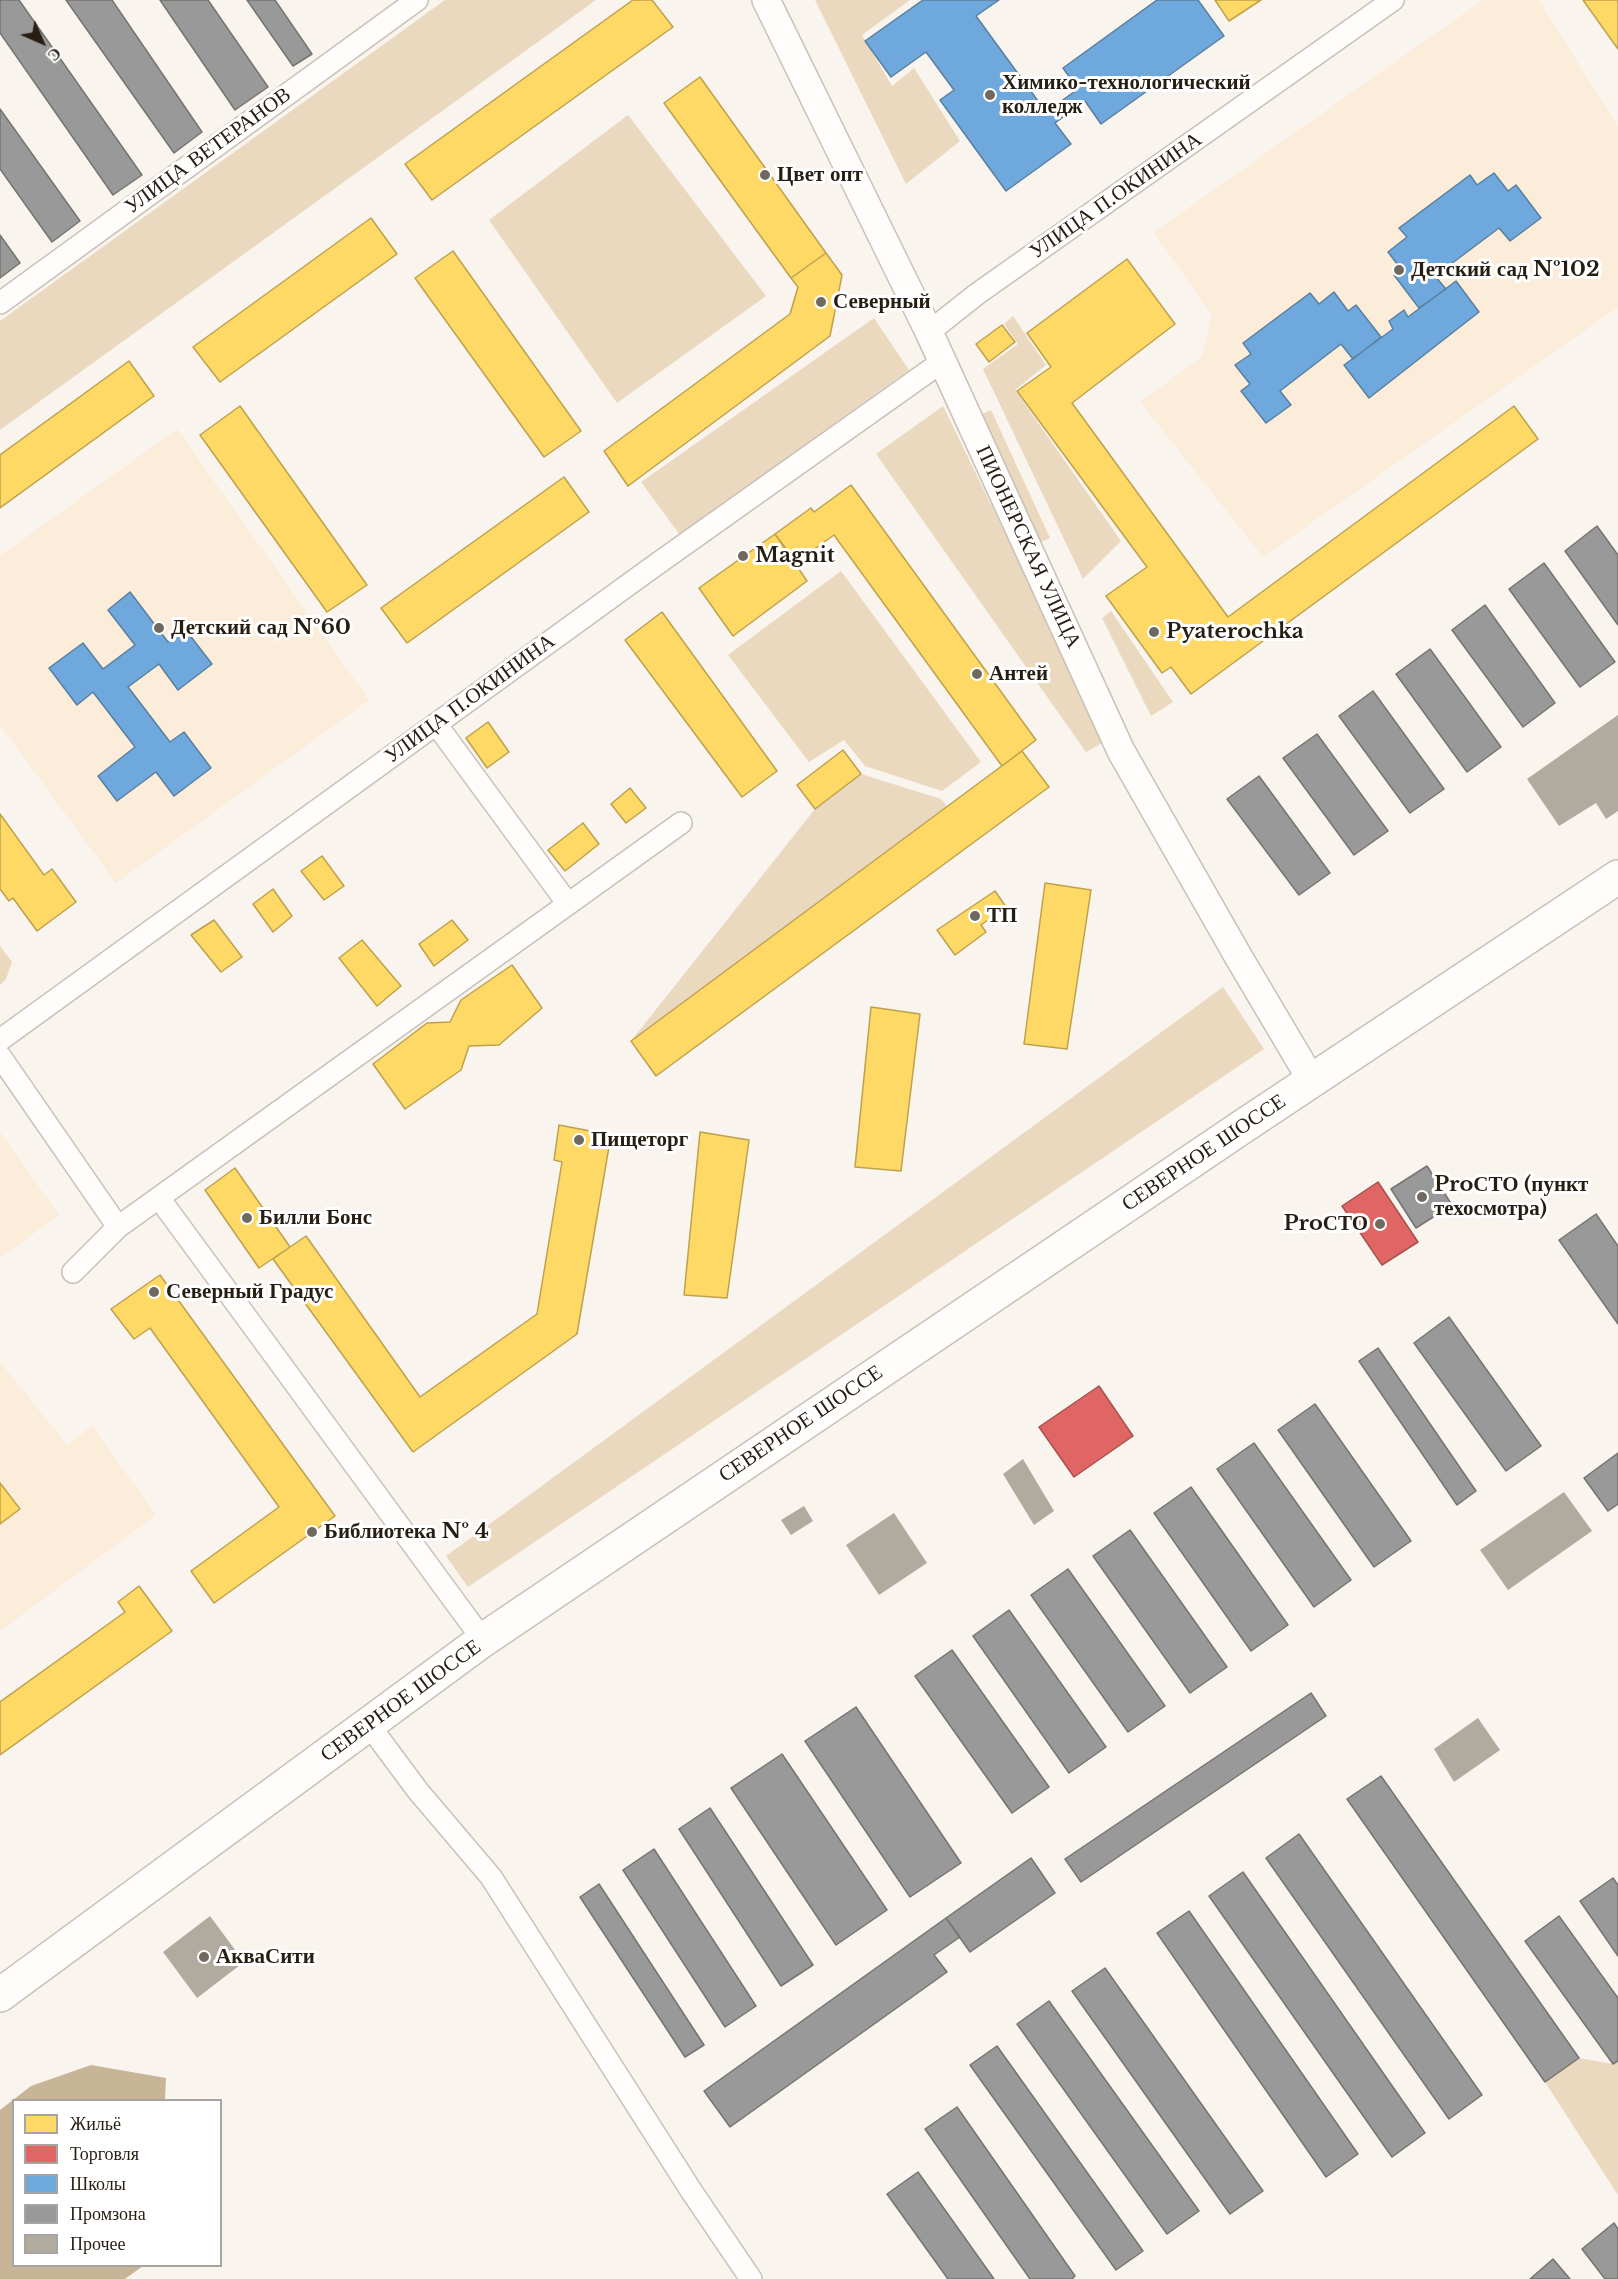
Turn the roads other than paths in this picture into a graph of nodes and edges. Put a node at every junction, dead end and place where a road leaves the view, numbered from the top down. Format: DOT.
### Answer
graph roads {
  1 [pos="417,0"];
  2 [pos="766,0"];
  3 [pos="1393,0"];
  4 [pos="0,303"];
  5 [pos="929,332"];
  6 [pos="943,361"];
  7 [pos="436,724"];
  8 [pos="681,823"];
  9 [pos="1618,877"];
  10 [pos="568,904"];
  11 [pos="0,1040"];
  12 [pos="0,1056"];
  13 [pos="1312,1082"];
  14 [pos="159,1198"];
  15 [pos="118,1227"];
  16 [pos="73,1272"];
  17 [pos="483,1640"];
  18 [pos="369,1725"];
  19 [pos="0,1995"];
  20 [pos="751,2279"];
  1 -- 4 [label="street, УЛИЦА ВЕТЕРАНОВ"];
  2 -- 5 [label="street, ПИОНЕРСКАЯ УЛИЦА"];
  3 -- 5 [label="street, УЛИЦА П.ОКИНИНА"];
  5 -- 6 [label="street, ПИОНЕРСКАЯ УЛИЦА"];
  6 -- 7 [label="street, УЛИЦА П.ОКИНИНА"];
  6 -- 13 [label="street, ПИОНЕРСКАЯ УЛИЦА"];
  7 -- 10 [label="street"];
  7 -- 11 [label="street, УЛИЦА П.ОКИНИНА"];
  8 -- 10 [label="street"];
  9 -- 13 [label="main road, СЕВЕРНОЕ ШОССЕ"];
  10 -- 14 [label="street"];
  12 -- 15 [label="street"];
  13 -- 17 [label="main road, СЕВЕРНОЕ ШОССЕ"];
  14 -- 15 [label="street"];
  14 -- 17 [label="street"];
  15 -- 16 [label="street"];
  17 -- 18 [label="main road, СЕВЕРНОЕ ШОССЕ"];
  18 -- 19 [label="main road, СЕВЕРНОЕ ШОССЕ"];
  18 -- 20 [label="street"];
}
